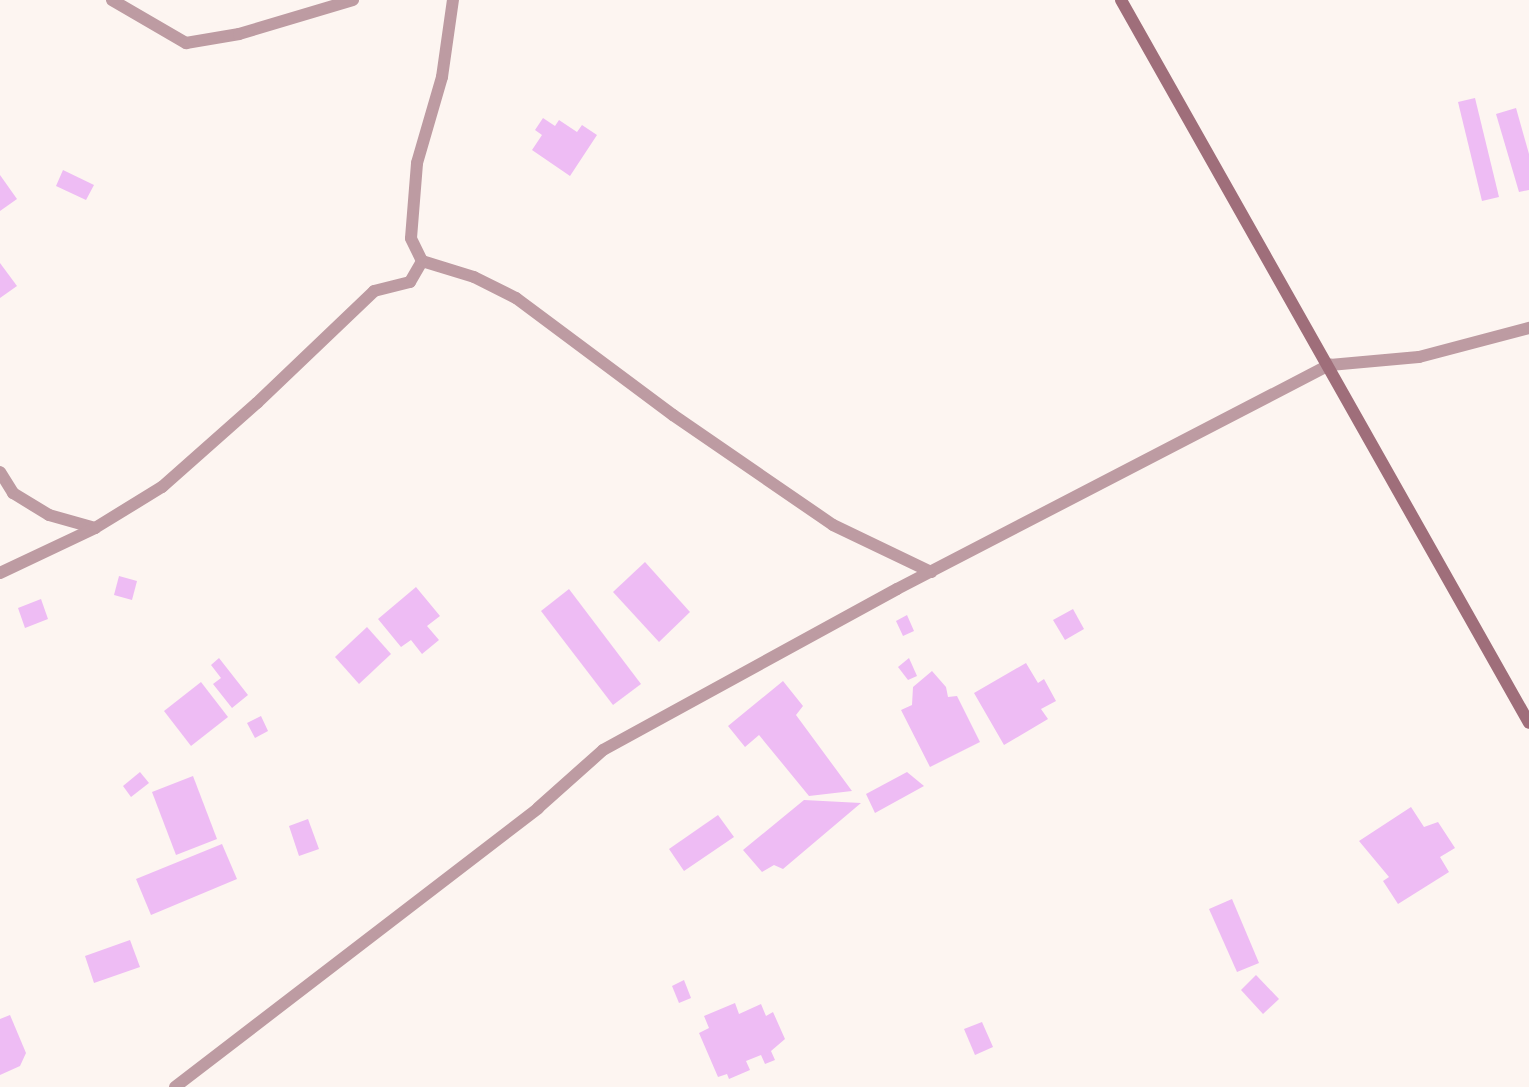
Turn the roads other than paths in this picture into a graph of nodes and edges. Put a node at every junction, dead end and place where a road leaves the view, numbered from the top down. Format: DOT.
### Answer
graph roads {
  1 [pos="112,0"];
  2 [pos="353,0"];
  3 [pos="453,0"];
  4 [pos="1121,0"];
  5 [pos="422,261"];
  6 [pos="1529,328"];
  7 [pos="1330,365"];
  8 [pos="0,472"];
  9 [pos="95,528"];
  10 [pos="931,572"];
  11 [pos="0,573"];
  12 [pos="1529,723"];
  13 [pos="175,1087"];
  1 -- 2 [label="street"];
  3 -- 5 [label="street"];
  4 -- 7 [label="street"];
  5 -- 9 [label="street"];
  5 -- 10 [label="street"];
  6 -- 7 [label="street"];
  7 -- 10 [label="street"];
  7 -- 12 [label="street"];
  8 -- 9 [label="street"];
  9 -- 11 [label="street"];
  10 -- 13 [label="street"];
}
